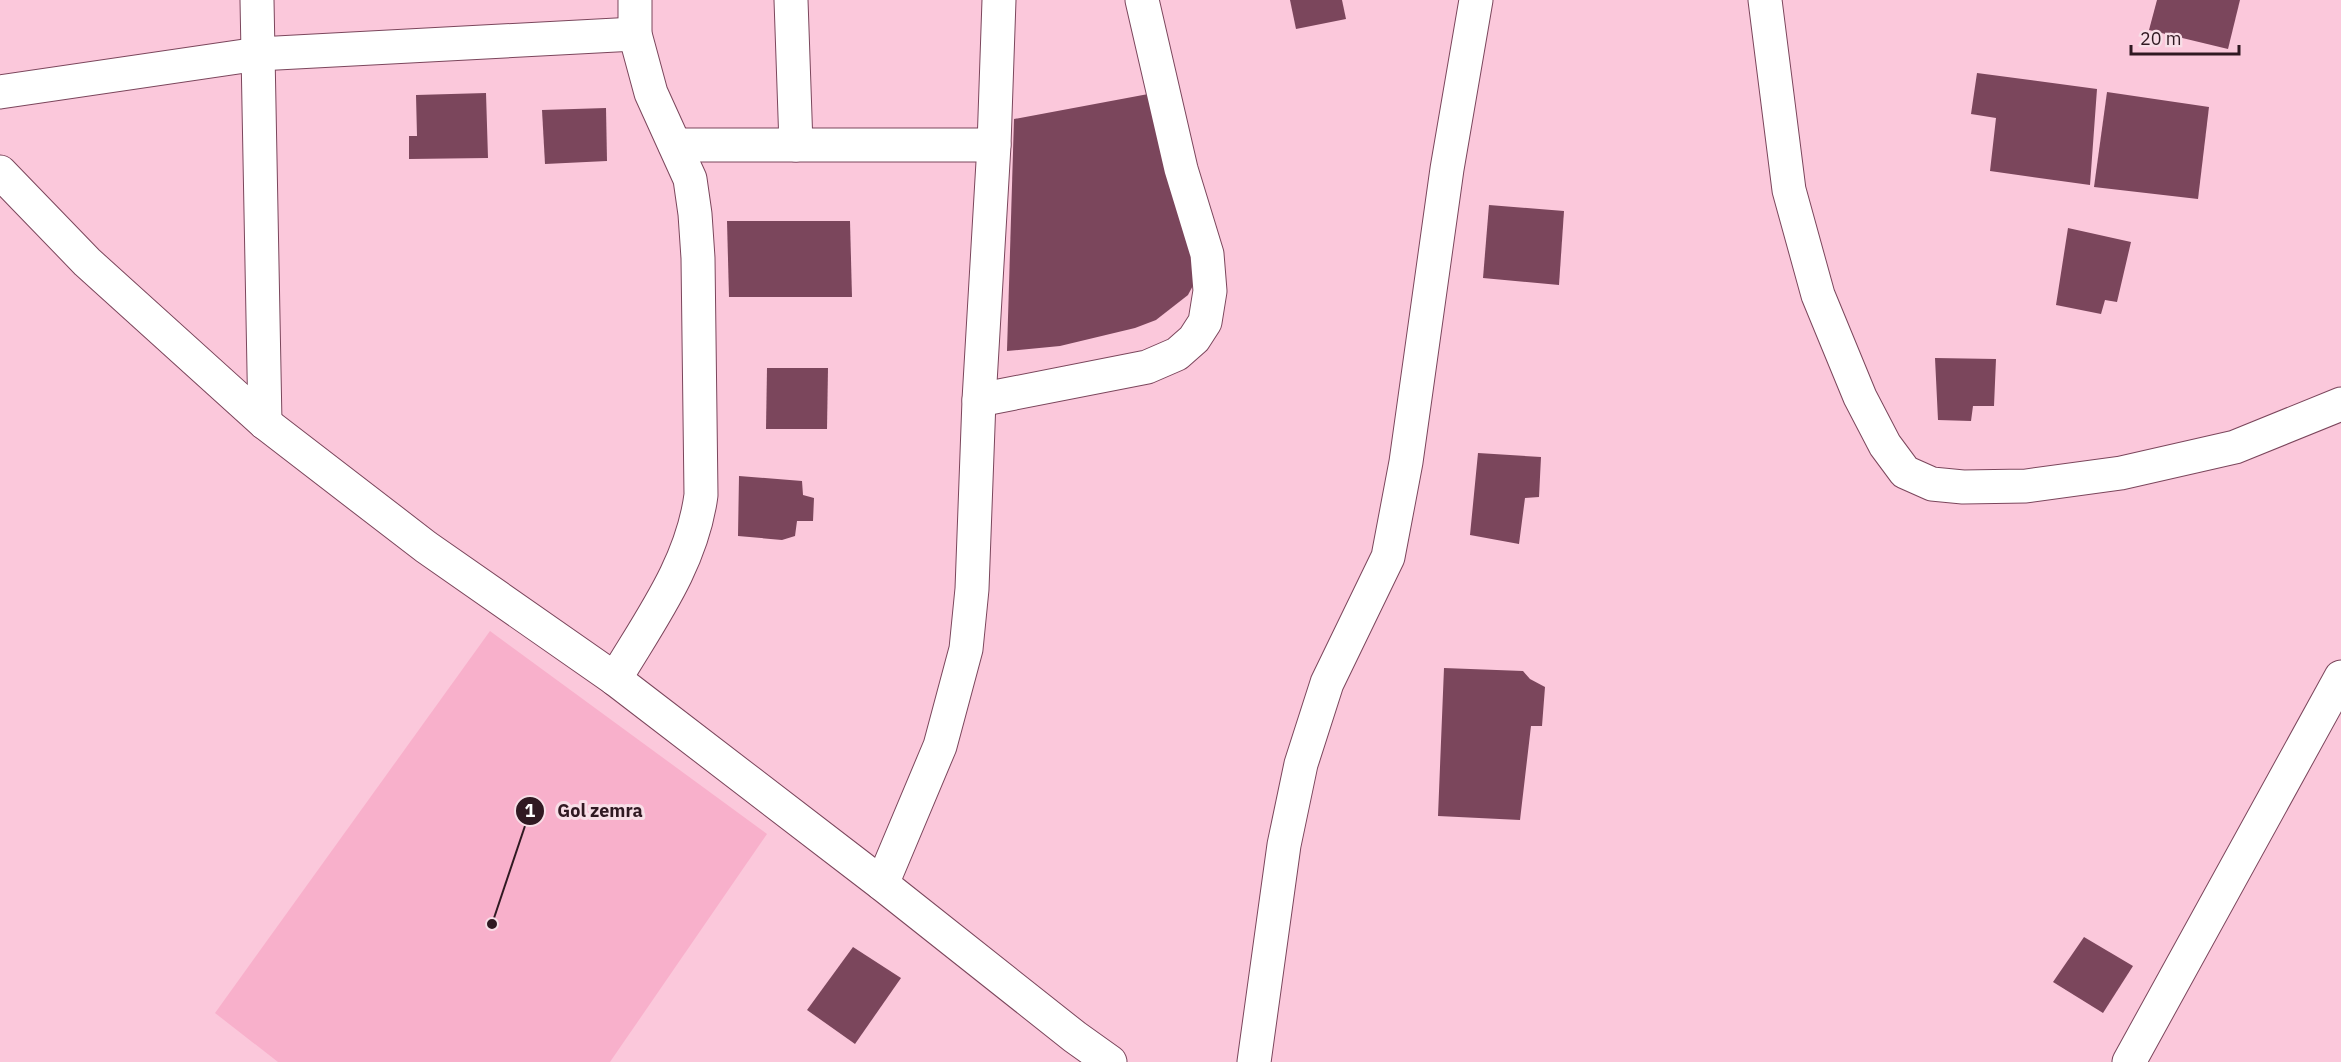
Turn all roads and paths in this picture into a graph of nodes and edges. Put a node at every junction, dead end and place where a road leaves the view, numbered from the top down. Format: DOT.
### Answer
graph roads {
  1 [pos="257,0"];
  2 [pos="635,0"];
  3 [pos="791,0"];
  4 [pos="999,0"];
  5 [pos="1142,0"];
  6 [pos="1476,0"];
  7 [pos="1765,0"];
  8 [pos="635,34"];
  9 [pos="258,54"];
  10 [pos="0,92"];
  11 [pos="675,145"];
  12 [pos="796,145"];
  13 [pos="994,145"];
  14 [pos="0,172"];
  15 [pos="979,400"];
  16 [pos="2341,404"];
  17 [pos="265,423"];
  18 [pos="2341,676"];
  19 [pos="615,679"];
  20 [pos="882,884"];
  21 [pos="1110,1062"];
  22 [pos="1254,1062"];
  23 [pos="2129,1062"];
  1 -- 9 [label="street"];
  2 -- 8 [label="street"];
  3 -- 12 [label="street"];
  4 -- 13 [label="street"];
  5 -- 15 [label="street"];
  6 -- 22 [label="street"];
  7 -- 16 [label="street"];
  8 -- 9 [label="street"];
  8 -- 11 [label="street"];
  9 -- 10 [label="street"];
  9 -- 17 [label="street"];
  11 -- 12 [label="street"];
  11 -- 19 [label="street"];
  12 -- 13 [label="street"];
  13 -- 15 [label="street"];
  14 -- 17 [label="street"];
  15 -- 20 [label="street"];
  17 -- 19 [label="street"];
  18 -- 23 [label="street"];
  19 -- 20 [label="street"];
  20 -- 21 [label="street"];
}
